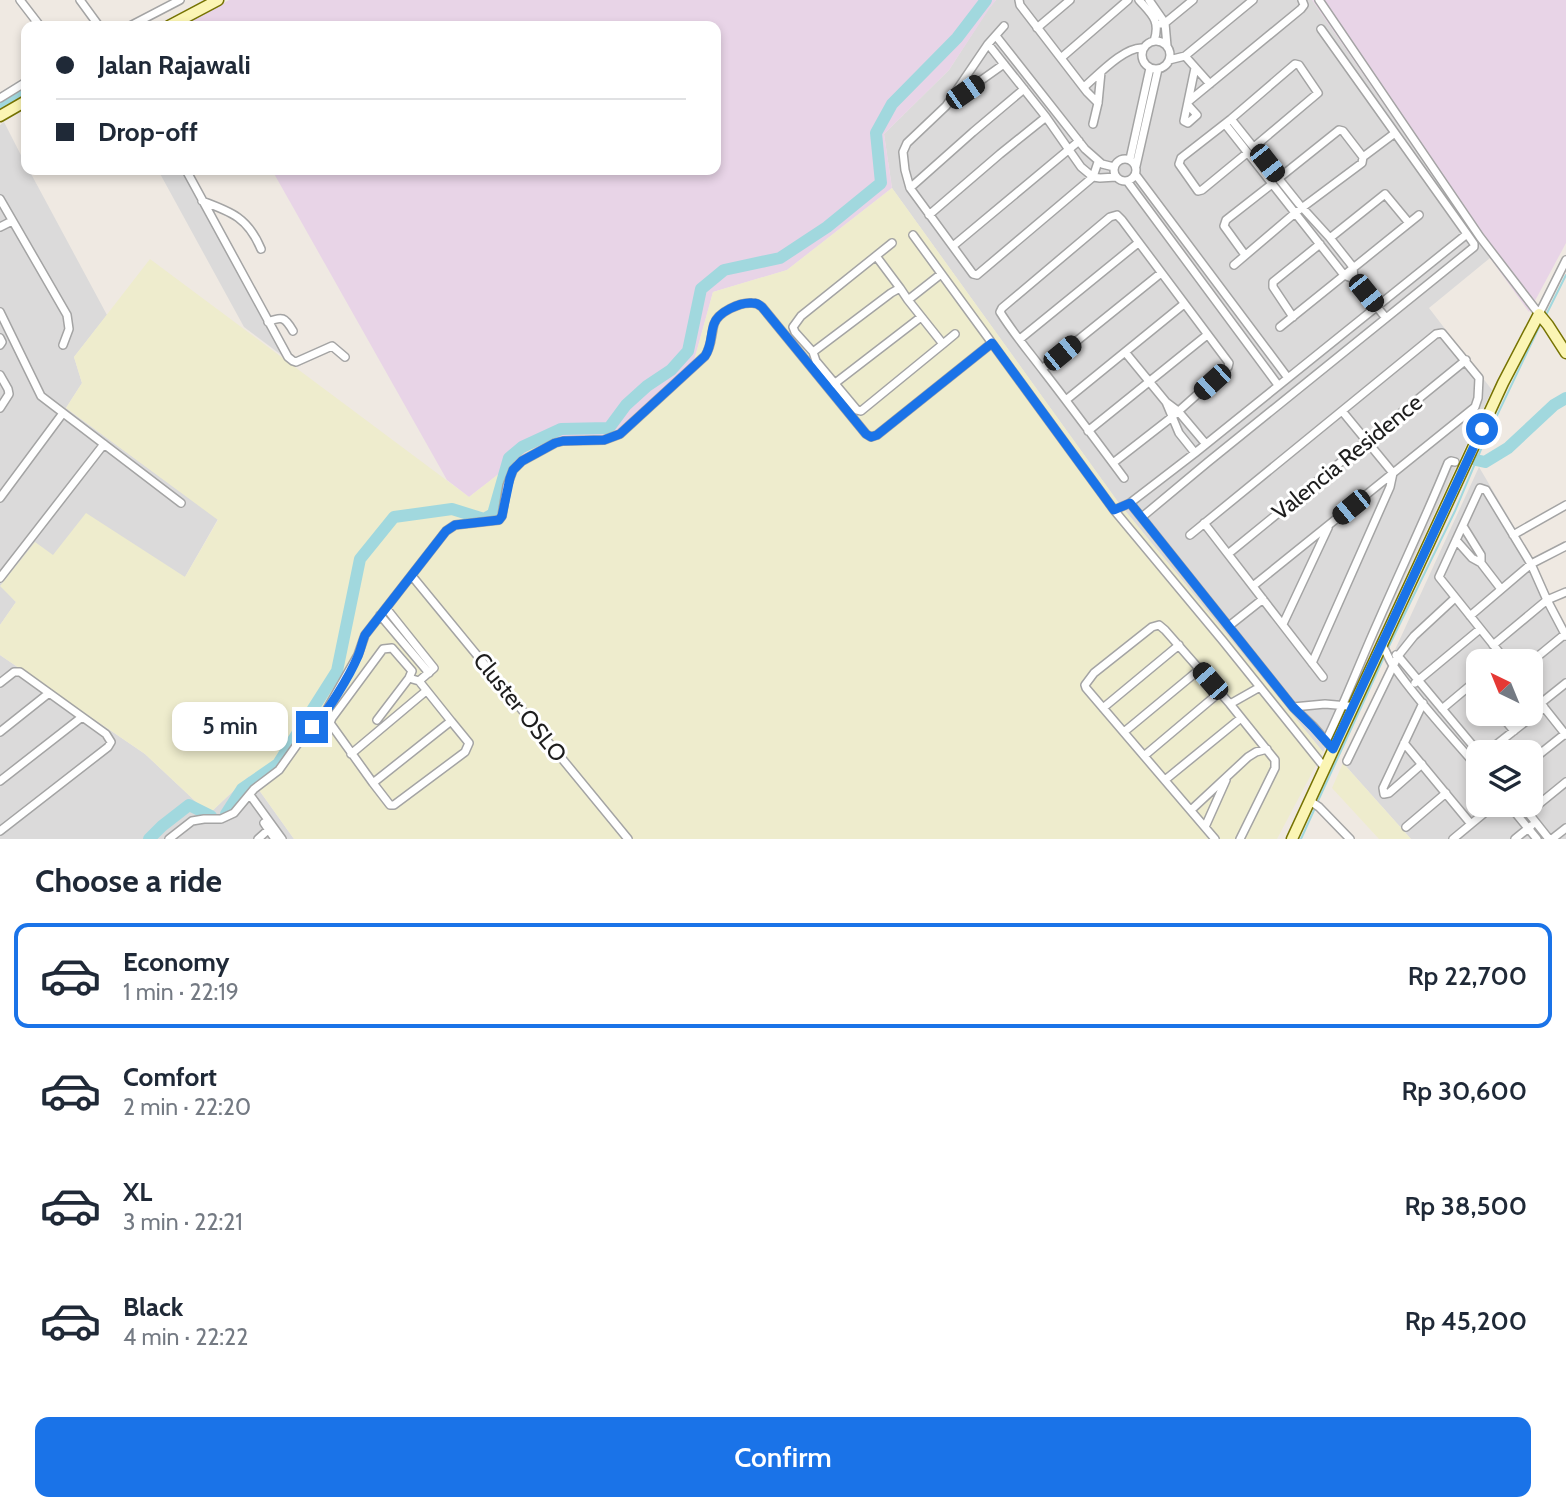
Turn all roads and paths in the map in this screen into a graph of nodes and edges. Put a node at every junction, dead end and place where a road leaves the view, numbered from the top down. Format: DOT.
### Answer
graph roads {
  1 [pos="20,0"];
  2 [pos="80,0"];
  3 [pos="218,0"];
  4 [pos="1019,0"];
  5 [pos="1070,0"];
  6 [pos="1128,0"];
  7 [pos="1139,0"];
  8 [pos="1149,0"];
  9 [pos="1193,0"];
  10 [pos="1252,0"];
  11 [pos="1302,0"];
  12 [pos="1319,0"];
  13 [pos="177,1"];
  14 [pos="36,21"];
  15 [pos="95,21"];
  16 [pos="139,21"];
  17 [pos="178,21"];
  18 [pos="1161,24"];
  19 [pos="1004,26"];
  20 [pos="1037,29"];
  21 [pos="1321,29"];
  22 [pos="996,36"];
  23 [pos="1154,41"];
  24 [pos="988,44"];
  25 [pos="1167,46"];
  26 [pos="1143,48"];
  27 [pos="1185,56"];
  28 [pos="1062,58"];
  29 [pos="1169,60"];
  30 [pos="1004,64"];
  31 [pos="1021,67"];
  32 [pos="1154,68"];
  33 [pos="1195,68"];
  34 [pos="1101,72"];
  35 [pos="1013,75"];
  36 [pos="1210,84"];
  37 [pos="21,85"];
  38 [pos="1084,87"];
  39 [pos="1024,89"];
  40 [pos="1043,95"];
  41 [pos="0,98"];
  42 [pos="21,103"];
  43 [pos="1035,103"];
  44 [pos="1098,103"];
  45 [pos="946,106"];
  46 [pos="0,115"];
  47 [pos="1046,117"];
  48 [pos="1228,121"];
  49 [pos="1093,124"];
  50 [pos="1395,133"];
  51 [pos="1079,141"];
  52 [pos="1069,148"];
  53 [pos="1250,150"];
  54 [pos="1363,157"];
  55 [pos="1130,159"];
  56 [pos="1098,162"];
  57 [pos="1267,163"];
  58 [pos="1114,167"];
  59 [pos="1260,169"];
  60 [pos="1136,171"];
  61 [pos="189,175"];
  62 [pos="1093,177"];
  63 [pos="1116,177"];
  64 [pos="1279,178"];
  65 [pos="1127,181"];
  66 [pos="1272,184"];
  67 [pos="910,188"];
  68 [pos="0,199"];
  69 [pos="202,200"];
  70 [pos="1302,208"];
  71 [pos="1295,213"];
  72 [pos="929,215"];
  73 [pos="1419,215"];
  74 [pos="12,221"];
  75 [pos="1409,223"];
  76 [pos="0,227"];
  77 [pos="1467,234"];
  78 [pos="913,235"];
  79 [pos="1330,238"];
  80 [pos="891,243"];
  81 [pos="1138,243"];
  82 [pos="1320,244"];
  83 [pos="953,246"];
  84 [pos="261,249"];
  85 [pos="1245,255"];
  86 [pos="876,256"];
  87 [pos="1566,260"];
  88 [pos="1234,265"];
  89 [pos="1353,267"];
  90 [pos="1161,273"];
  91 [pos="941,274"];
  92 [pos="1344,275"];
  93 [pos="1354,279"];
  94 [pos="900,288"];
  95 [pos="908,300"];
  96 [pos="1184,304"];
  97 [pos="1377,307"];
  98 [pos="0,312"];
  99 [pos="921,317"];
  100 [pos="1293,317"];
  101 [pos="1386,318"];
  102 [pos="1542,318"];
  103 [pos="268,322"];
  104 [pos="1280,327"];
  105 [pos="293,331"];
  106 [pos="955,334"];
  107 [pos="1207,335"];
  108 [pos="0,338"];
  109 [pos="1020,339"];
  110 [pos="992,343"];
  111 [pos="943,344"];
  112 [pos="0,345"];
  113 [pos="63,345"];
  114 [pos="813,352"];
  115 [pos="1125,352"];
  116 [pos="1566,353"];
  117 [pos="345,357"];
  118 [pos="1466,360"];
  119 [pos="1042,369"];
  120 [pos="0,375"];
  121 [pos="1288,377"];
  122 [pos="1150,381"];
  123 [pos="834,384"];
  124 [pos="1278,385"];
  125 [pos="8,389"];
  126 [pos="0,396"];
  127 [pos="1066,400"];
  128 [pos="0,408"];
  129 [pos="1342,411"];
  130 [pos="63,413"];
  131 [pos="1175,414"];
  132 [pos="1192,428"];
  133 [pos="1088,431"];
  134 [pos="1182,436"];
  135 [pos="1367,441"];
  136 [pos="1205,443"];
  137 [pos="104,444"];
  138 [pos="1196,451"];
  139 [pos="1208,462"];
  140 [pos="1455,462"];
  141 [pos="1113,463"];
  142 [pos="1393,473"];
  143 [pos="1124,478"];
  144 [pos="0,498"];
  145 [pos="181,503"];
  146 [pos="1130,503"];
  147 [pos="1566,505"];
  148 [pos="1114,510"];
  149 [pos="1142,517"];
  150 [pos="1205,523"];
  151 [pos="1330,524"];
  152 [pos="1463,526"];
  153 [pos="1189,535"];
  154 [pos="1513,535"];
  155 [pos="1456,540"];
  156 [pos="1566,546"];
  157 [pos="1228,554"];
  158 [pos="1481,563"];
  159 [pos="1531,564"];
  160 [pos="412,576"];
  161 [pos="0,578"];
  162 [pos="1253,586"];
  163 [pos="1501,589"];
  164 [pos="1566,592"];
  165 [pos="1263,598"];
  166 [pos="1455,598"];
  167 [pos="1547,600"];
  168 [pos="386,608"];
  169 [pos="380,615"];
  170 [pos="1470,616"];
  171 [pos="1283,624"];
  172 [pos="1229,626"];
  173 [pos="1480,629"];
  174 [pos="1566,635"];
  175 [pos="1179,645"];
  176 [pos="1493,645"];
  177 [pos="1496,649"];
  178 [pos="1386,650"];
  179 [pos="1544,652"];
  180 [pos="1398,656"];
  181 [pos="1312,663"];
  182 [pos="1392,665"];
  183 [pos="1200,669"];
  184 [pos="431,670"];
  185 [pos="1323,677"];
  186 [pos="409,678"];
  187 [pos="419,681"];
  188 [pos="1418,681"];
  189 [pos="0,683"];
  190 [pos="1566,683"];
  191 [pos="1260,688"];
  192 [pos="1409,688"];
  193 [pos="426,691"];
  194 [pos="1466,691"];
  195 [pos="1220,692"];
  196 [pos="49,693"];
  197 [pos="1423,703"];
  198 [pos="1544,703"];
  199 [pos="1230,704"];
  200 [pos="1325,704"];
  201 [pos="1348,706"];
  202 [pos="1293,707"];
  203 [pos="1544,707"];
  204 [pos="1103,708"];
  205 [pos="1442,709"];
  206 [pos="82,717"];
  207 [pos="1241,718"];
  208 [pos="377,720"];
  209 [pos="451,721"];
  210 [pos="1312,726"];
  211 [pos="1510,726"];
  212 [pos="1519,726"];
  213 [pos="1514,731"];
  214 [pos="0,732"];
  215 [pos="1124,732"];
  216 [pos="1566,734"];
  217 [pos="1468,740"];
  218 [pos="1503,740"];
  219 [pos="1404,743"];
  220 [pos="1330,745"];
  221 [pos="1267,748"];
  222 [pos="1466,752"];
  223 [pos="1543,752"];
  224 [pos="351,754"];
  225 [pos="1144,756"];
  226 [pos="1347,761"];
  227 [pos="1422,764"];
  228 [pos="1325,768"];
  229 [pos="1229,775"];
  230 [pos="1165,780"];
  231 [pos="0,781"];
  232 [pos="1566,782"];
  233 [pos="373,783"];
  234 [pos="1446,793"];
  235 [pos="250,795"];
  236 [pos="1543,801"];
  237 [pos="1314,804"];
  238 [pos="1191,810"];
  239 [pos="1479,817"];
  240 [pos="1519,817"];
  241 [pos="1532,817"];
  242 [pos="1536,822"];
  243 [pos="1471,824"];
  244 [pos="1205,827"];
  245 [pos="1406,827"];
  246 [pos="1528,828"];
  247 [pos="1566,828"];
  248 [pos="0,831"];
  249 [pos="169,839"];
  250 [pos="258,839"];
  251 [pos="275,839"];
  252 [pos="282,839"];
  253 [pos="628,839"];
  254 [pos="1215,839"];
  255 [pos="1240,839"];
  256 [pos="1292,839"];
  257 [pos="1350,839"];
  258 [pos="1453,839"];
  259 [pos="1515,839"];
  260 [pos="1537,839"];
  261 [pos="1551,839"];
  1 -- 14 [label="street"];
  2 -- 15 [label="street"];
  3 -- 17 [label="street"];
  4 -- 20 [label="street"];
  5 -- 20 [label="street"];
  6 -- 28 [label="street"];
  7 -- 18 [label="street"];
  8 -- 18 [label="street"];
  9 -- 18 [label="street"];
  10 -- 27 [label="street"];
  11 -- 36 [label="street"];
  12 -- 102 [label="street"];
  13 -- 16 [label="street"];
  18 -- 23 [label="street"];
  18 -- 25 [label="street"];
  19 -- 22 [label="street"];
  20 -- 28 [label="street"];
  21 -- 50 [label="street"];
  22 -- 24 [label="street"];
  22 -- 31 [label="street"];
  23 -- 25 [label="street"];
  23 -- 26 [label="street"];
  24 -- 30 [label="street"];
  24 -- 45 [label="street"];
  25 -- 29 [label="street"];
  26 -- 32 [label="street"];
  26 -- 34 [label="street"];
  27 -- 29 [label="street"];
  27 -- 33 [label="street"];
  28 -- 38 [label="street"];
  29 -- 32 [label="street"];
  30 -- 35 [label="street"];
  30 -- 45 [label="street"];
  31 -- 35 [label="street"];
  31 -- 40 [label="street"];
  32 -- 55 [label="street"];
  32 -- 60 [label="street"];
  33 -- 36 [label="street"];
  33 -- 36 [label="street"];
  34 -- 38 [label="street"];
  34 -- 44 [label="street"];
  35 -- 39 [label="street"];
  37 -- 41 [label="street"];
  38 -- 44 [label="street"];
  39 -- 43 [label="street"];
  39 -- 67 [label="street"];
  40 -- 43 [label="street"];
  40 -- 51 [label="street"];
  42 -- 46 [label="street"];
  43 -- 47 [label="street"];
  44 -- 49 [label="street"];
  45 -- 67 [label="street"];
  47 -- 52 [label="street"];
  47 -- 72 [label="street"];
  48 -- 53 [label="street"];
  48 -- 53 [label="street"];
  48 -- 53 [label="street"];
  50 -- 54 [label="street"];
  50 -- 77 [label="street"];
  51 -- 52 [label="street"];
  51 -- 56 [label="street"];
  52 -- 62 [label="street"];
  52 -- 83 [label="street"];
  53 -- 57 [label="street"];
  53 -- 59 [label="street"];
  54 -- 64 [label="street"];
  54 -- 70 [label="street"];
  55 -- 58 [label="street"];
  55 -- 60 [label="street"];
  56 -- 58 [label="street"];
  56 -- 62 [label="street"];
  57 -- 59 [label="street"];
  57 -- 64 [label="street"];
  58 -- 63 [label="street"];
  59 -- 66 [label="street"];
  60 -- 65 [label="street"];
  60 -- 121 [label="street"];
  61 -- 69 [label="street"];
  62 -- 63 [label="street"];
  62 -- 83 [label="street"];
  63 -- 65 [label="street"];
  64 -- 70 [label="street"];
  65 -- 124 [label="street"];
  66 -- 71 [label="street"];
  66 -- 85 [label="street"];
  67 -- 72 [label="street"];
  68 -- 74 [label="street"];
  69 -- 84 [label="street"];
  69 -- 103 [label="street"];
  70 -- 71 [label="street"];
  70 -- 79 [label="street"];
  71 -- 82 [label="street"];
  71 -- 85 [label="street"];
  72 -- 83 [label="street"];
  73 -- 75 [label="street"];
  74 -- 76 [label="street"];
  74 -- 113 [label="street"];
  75 -- 79 [label="street"];
  75 -- 89 [label="street"];
  77 -- 97 [label="street"];
  77 -- 101 [label="street"];
  78 -- 91 [label="street"];
  79 -- 89 [label="street"];
  80 -- 86 [label="street"];
  81 -- 90 [label="street"];
  81 -- 109 [label="street"];
  81 -- 109 [label="street"];
  82 -- 92 [label="street"];
  82 -- 100 [label="street"];
  85 -- 88 [label="street"];
  86 -- 94 [label="street"];
  86 -- 114 [label="street"];
  87 -- 102 [label="street"];
  89 -- 92 [label="street"];
  89 -- 93 [label="street"];
  90 -- 96 [label="street"];
  90 -- 119 [label="street"];
  91 -- 95 [label="street"];
  91 -- 110 [label="street"];
  92 -- 93 [label="street"];
  92 -- 100 [label="street"];
  93 -- 97 [label="street"];
  94 -- 95 [label="street"];
  94 -- 114 [label="street"];
  95 -- 99 [label="street"];
  96 -- 107 [label="street"];
  96 -- 115 [label="street"];
  97 -- 101 [label="street"];
  97 -- 121 [label="street"];
  98 -- 130 [label="street"];
  99 -- 111 [label="street"];
  99 -- 123 [label="street"];
  100 -- 104 [label="street"];
  101 -- 139 [label="street"];
  102 -- 116 [label="street"];
  102 -- 178 [label="street"];
  103 -- 105 [label="street"];
  103 -- 117 [label="street"];
  106 -- 111 [label="street"];
  107 -- 122 [label="street"];
  107 -- 131 [label="street"];
  108 -- 112 [label="street"];
  109 -- 119 [label="street"];
  110 -- 148 [label="street"];
  110 -- 160 [label="street"];
  111 -- 123 [label="street"];
  114 -- 123 [label="street"];
  115 -- 122 [label="street"];
  115 -- 127 [label="street"];
  118 -- 129 [label="street"];
  118 -- 135 [label="street, Valencia Residence"];
  118 -- 142 [label="street"];
  119 -- 127 [label="street"];
  120 -- 125 [label="street"];
  121 -- 124 [label="street"];
  122 -- 131 [label="street"];
  122 -- 133 [label="street"];
  124 -- 136 [label="street"];
  125 -- 126 [label="street"];
  125 -- 128 [label="street"];
  127 -- 133 [label="street"];
  129 -- 135 [label="street"];
  129 -- 150 [label="street"];
  130 -- 137 [label="street"];
  130 -- 144 [label="street"];
  131 -- 132 [label="street"];
  131 -- 134 [label="street"];
  131 -- 141 [label="street"];
  132 -- 134 [label="street"];
  132 -- 136 [label="street"];
  133 -- 141 [label="street"];
  134 -- 138 [label="street"];
  135 -- 142 [label="street"];
  135 -- 157 [label="street, Valencia Residence"];
  136 -- 138 [label="street"];
  137 -- 145 [label="street"];
  137 -- 161 [label="street"];
  138 -- 139 [label="street"];
  138 -- 146 [label="street"];
  139 -- 149 [label="street"];
  140 -- 201 [label="street"];
  141 -- 143 [label="street"];
  142 -- 151 [label="street"];
  142 -- 181 [label="street"];
  146 -- 148 [label="street"];
  146 -- 149 [label="street"];
  147 -- 154 [label="street"];
  148 -- 191 [label="street"];
  149 -- 172 [label="street"];
  150 -- 153 [label="street"];
  150 -- 157 [label="street"];
  151 -- 162 [label="street"];
  151 -- 171 [label="street"];
  152 -- 154 [label="street"];
  152 -- 155 [label="street"];
  152 -- 158 [label="street"];
  154 -- 159 [label="street"];
  155 -- 158 [label="street"];
  155 -- 166 [label="street"];
  156 -- 159 [label="street"];
  157 -- 162 [label="street"];
  158 -- 163 [label="street"];
  159 -- 163 [label="street"];
  159 -- 167 [label="street"];
  160 -- 168 [label="street"];
  160 -- 253 [label="street, Cluster OSLO"];
  162 -- 165 [label="street"];
  163 -- 170 [label="street"];
  164 -- 167 [label="street"];
  165 -- 171 [label="street"];
  165 -- 172 [label="street"];
  166 -- 170 [label="street"];
  166 -- 180 [label="street"];
  167 -- 174 [label="street"];
  167 -- 176 [label="street"];
  168 -- 169 [label="street"];
  168 -- 184 [label="street"];
  169 -- 184 [label="street"];
  169 -- 235 [label="street"];
  170 -- 173 [label="street"];
  171 -- 181 [label="street"];
  172 -- 202 [label="street"];
  173 -- 176 [label="street"];
  173 -- 188 [label="street"];
  174 -- 179 [label="street"];
  175 -- 183 [label="street"];
  175 -- 204 [label="street"];
  175 -- 204 [label="street"];
  176 -- 177 [label="street"];
  178 -- 180 [label="street"];
  178 -- 182 [label="street"];
  178 -- 201 [label="street"];
  180 -- 182 [label="street"];
  180 -- 188 [label="street"];
  181 -- 185 [label="street"];
  182 -- 192 [label="street"];
  182 -- 226 [label="street"];
  183 -- 195 [label="street"];
  183 -- 215 [label="street"];
  184 -- 187 [label="street"];
  186 -- 187 [label="street"];
  186 -- 208 [label="street"];
  186 -- 224 [label="street"];
  187 -- 193 [label="street"];
  188 -- 192 [label="street"];
  188 -- 205 [label="street"];
  189 -- 196 [label="street"];
  190 -- 198 [label="street"];
  191 -- 199 [label="street"];
  191 -- 228 [label="street"];
  192 -- 197 [label="street"];
  193 -- 209 [label="street"];
  193 -- 224 [label="street"];
  194 -- 205 [label="street"];
  195 -- 199 [label="street"];
  195 -- 225 [label="street"];
  196 -- 206 [label="street"];
  196 -- 214 [label="street"];
  197 -- 219 [label="street"];
  197 -- 222 [label="street"];
  199 -- 207 [label="street"];
  200 -- 201 [label="street"];
  200 -- 202 [label="street"];
  200 -- 210 [label="street"];
  201 -- 220 [label="street"];
  202 -- 210 [label="street"];
  203 -- 216 [label="street"];
  204 -- 215 [label="street"];
  205 -- 217 [label="street"];
  206 -- 231 [label="street"];
  206 -- 248 [label="street"];
  207 -- 221 [label="street"];
  207 -- 230 [label="street"];
  209 -- 233 [label="street"];
  209 -- 233 [label="street"];
  210 -- 220 [label="street"];
  211 -- 213 [label="street"];
  212 -- 213 [label="street"];
  213 -- 218 [label="street"];
  215 -- 225 [label="street"];
  216 -- 223 [label="street"];
  219 -- 227 [label="street"];
  219 -- 227 [label="street"];
  220 -- 228 [label="street"];
  221 -- 229 [label="street"];
  221 -- 255 [label="street"];
  224 -- 233 [label="street"];
  225 -- 230 [label="street"];
  227 -- 234 [label="street"];
  228 -- 237 [label="street"];
  229 -- 238 [label="street"];
  229 -- 244 [label="street"];
  230 -- 238 [label="street"];
  232 -- 236 [label="street"];
  234 -- 243 [label="street"];
  234 -- 245 [label="street"];
  235 -- 249 [label="street"];
  235 -- 252 [label="street"];
  237 -- 256 [label="street"];
  237 -- 257 [label="street"];
  238 -- 244 [label="street"];
  239 -- 243 [label="street"];
  240 -- 246 [label="street"];
  241 -- 242 [label="street"];
  242 -- 246 [label="street"];
  242 -- 261 [label="street"];
  243 -- 258 [label="street"];
  244 -- 254 [label="street"];
  246 -- 259 [label="street"];
  246 -- 260 [label="street"];
  247 -- 261 [label="street"];
  250 -- 251 [label="street"];
}
